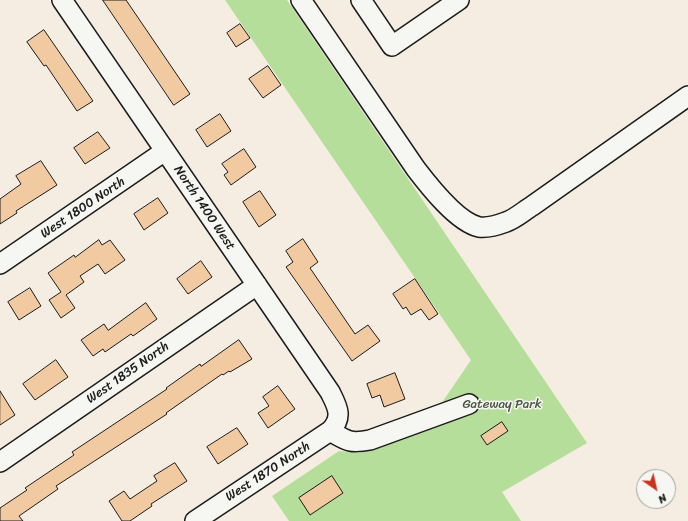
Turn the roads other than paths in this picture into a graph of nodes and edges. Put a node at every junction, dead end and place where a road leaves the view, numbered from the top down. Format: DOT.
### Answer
graph roads {
  1 [pos="62,0"];
  2 [pos="301,0"];
  3 [pos="361,0"];
  4 [pos="460,0"];
  5 [pos="688,96"];
  6 [pos="165,151"];
  7 [pos="0,264"];
  8 [pos="257,284"];
  9 [pos="469,404"];
  10 [pos="334,425"];
  11 [pos="0,462"];
  12 [pos="195,521"];
  1 -- 6 [label="street, North 1400 West"];
  2 -- 5 [label="street"];
  3 -- 4 [label="street"];
  6 -- 7 [label="street, West 1800 North"];
  6 -- 8 [label="street, North 1400 West"];
  8 -- 10 [label="street, North 1400 West"];
  8 -- 11 [label="street, West 1835 North"];
  9 -- 10 [label="street"];
  10 -- 12 [label="street, West 1870 North"];
}
